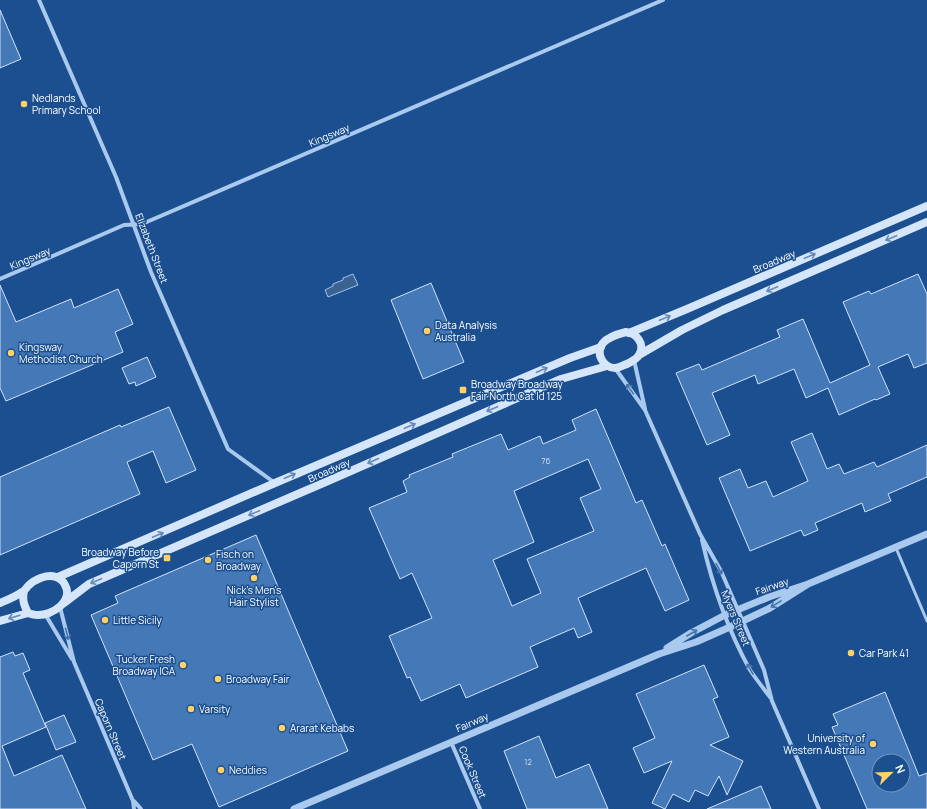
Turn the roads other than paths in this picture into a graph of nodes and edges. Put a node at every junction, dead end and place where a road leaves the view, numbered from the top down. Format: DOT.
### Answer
graph roads {
  1 [pos="39,0"];
  2 [pos="663,0"];
  3 [pos="927,206"];
  4 [pos="927,222"];
  5 [pos="133,225"];
  6 [pos="0,280"];
  7 [pos="629,333"];
  8 [pos="601,347"];
  9 [pos="637,358"];
  10 [pos="611,367"];
  11 [pos="645,410"];
  12 [pos="275,483"];
  13 [pos="700,534"];
  14 [pos="927,534"];
  15 [pos="896,548"];
  16 [pos="58,577"];
  17 [pos="808,584"];
  18 [pos="24,591"];
  19 [pos="0,603"];
  20 [pos="62,605"];
  21 [pos="738,610"];
  22 [pos="28,613"];
  23 [pos="45,614"];
  24 [pos="725,615"];
  25 [pos="0,621"];
  26 [pos="743,621"];
  27 [pos="927,621"];
  28 [pos="730,627"];
  29 [pos="659,654"];
  30 [pos="74,662"];
  31 [pos="772,701"];
  32 [pos="451,742"];
  33 [pos="133,801"];
  34 [pos="134,809"];
  35 [pos="141,809"];
  36 [pos="294,809"];
  37 [pos="480,809"];
  38 [pos="818,809"];
  1 -- 5 [label="street, Elizabeth Street"];
  2 -- 5 [label="street, Kingsway"];
  7 -- 3 [label="main road, Broadway, one-way"];
  4 -- 9 [label="main road, one-way"];
  5 -- 6 [label="street, Kingsway"];
  5 -- 12 [label="street, Elizabeth Street"];
  7 -- 8 [label="main road"];
  7 -- 9 [label="main road"];
  8 -- 10 [label="main road"];
  12 -- 8 [label="main road, Broadway, one-way"];
  9 -- 10 [label="main road"];
  9 -- 11 [label="street, Myers Street"];
  11 -- 10 [label="street, Myers Street, one-way"];
  10 -- 20 [label="main road, Broadway, one-way"];
  11 -- 13 [label="street, Myers Street"];
  16 -- 12 [label="main road, Broadway, one-way"];
  13 -- 21 [label="street, Myers Street, one-way"];
  13 -- 24 [label="street, Myers Street"];
  14 -- 15 [label="street, Fairway"];
  15 -- 17 [label="street, Fairway"];
  15 -- 27 [label="lane"];
  16 -- 18 [label="main road"];
  16 -- 20 [label="main road"];
  17 -- 21 [label="street, Fairway"];
  17 -- 26 [label="street, Fairway, one-way"];
  18 -- 19 [label="main road"];
  18 -- 22 [label="main road"];
  20 -- 23 [label="main road"];
  20 -- 30 [label="street, Caporn Street, one-way"];
  21 -- 24 [label="street, Fairway"];
  21 -- 26 [label="street, Myers Street"];
  22 -- 23 [label="main road"];
  22 -- 25 [label="main road, one-way"];
  23 -- 30 [label="street, Caporn Street"];
  24 -- 28 [label="street, Myers Street"];
  29 -- 24 [label="street, Fairway, one-way"];
  26 -- 28 [label="street, Fairway"];
  26 -- 31 [label="street, Myers Street"];
  28 -- 29 [label="street, Fairway"];
  31 -- 28 [label="street, Myers Street, one-way"];
  29 -- 32 [label="street, Fairway"];
  30 -- 33 [label="street, Caporn Street"];
  31 -- 38 [label="street, Myers Street"];
  32 -- 36 [label="street, Fairway"];
  32 -- 37 [label="street, Cook Street"];
  33 -- 34 [label="street, Caporn Street"];
  33 -- 35 [label="street, Caporn Street"];
}
